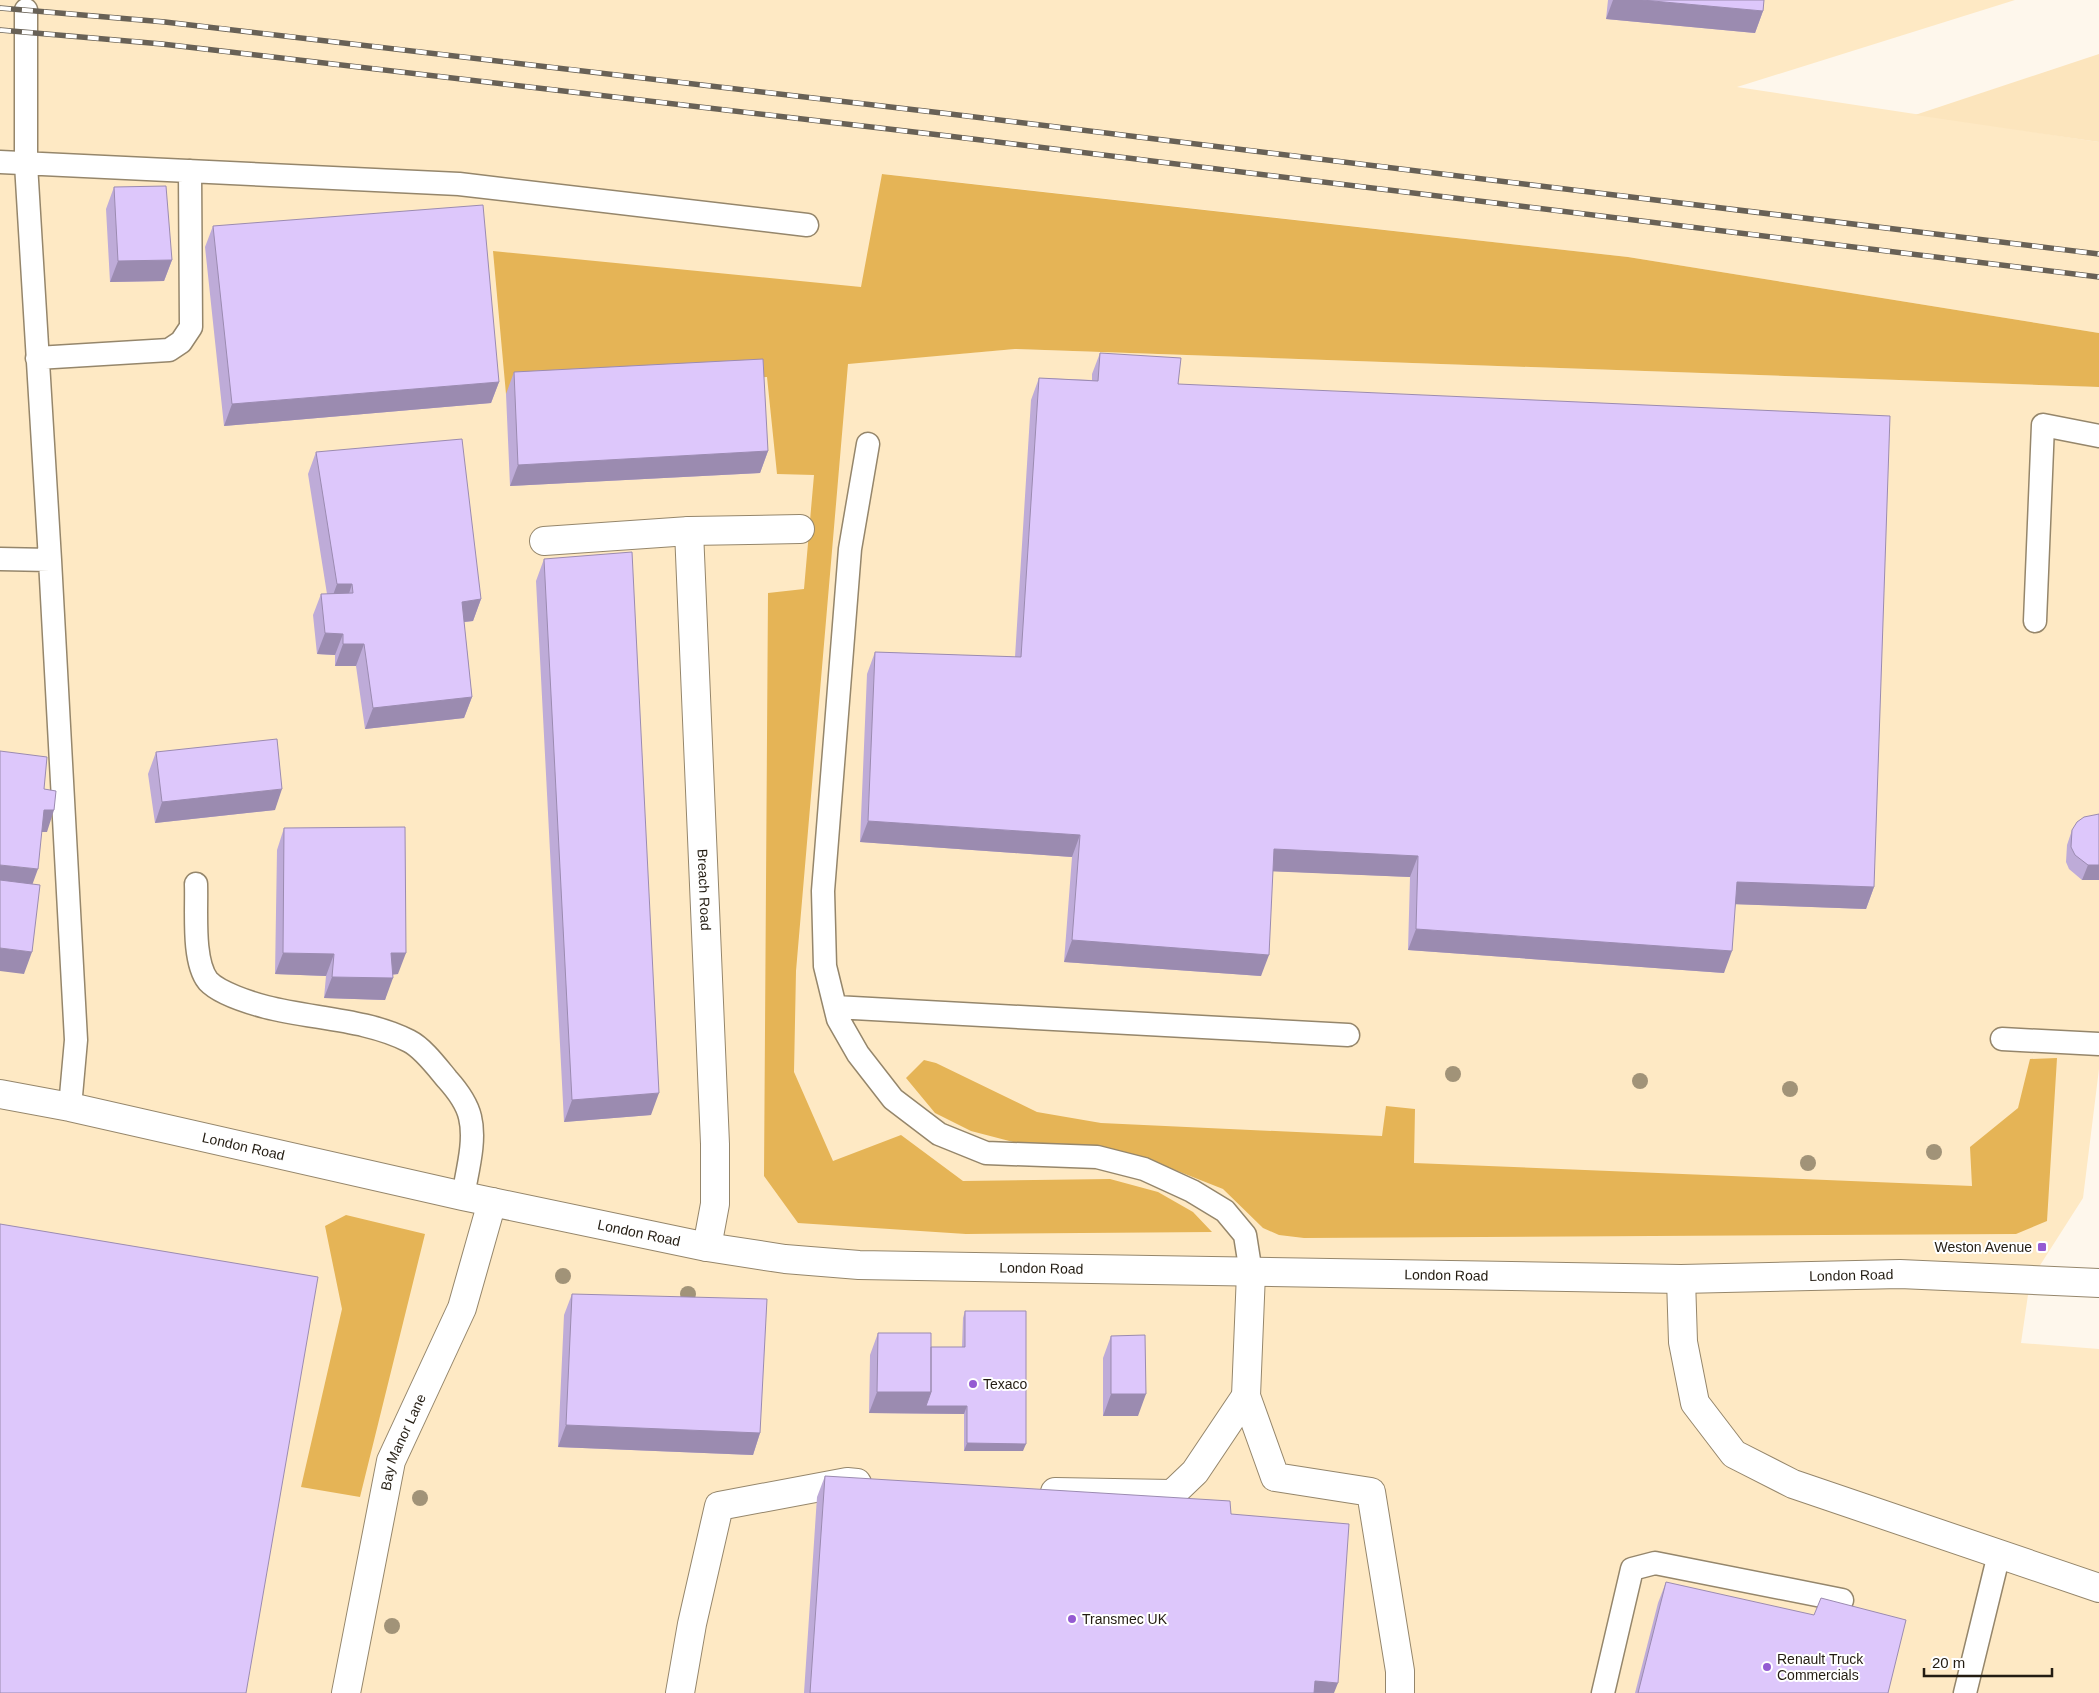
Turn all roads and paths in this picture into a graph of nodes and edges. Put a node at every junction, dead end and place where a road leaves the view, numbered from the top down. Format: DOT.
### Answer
graph roads {
  1 [pos="26,10"];
  2 [pos="0,162"];
  3 [pos="26,164"];
  4 [pos="190,171"];
  5 [pos="807,225"];
  6 [pos="37,358"];
  7 [pos="2099,436"];
  8 [pos="868,444"];
  9 [pos="800,529"];
  10 [pos="690,531"];
  11 [pos="544,541"];
  12 [pos="0,559"];
  13 [pos="50,560"];
  14 [pos="2035,621"];
  15 [pos="196,884"];
  16 [pos="835,1007"];
  17 [pos="1348,1035"];
  18 [pos="2002,1040"];
  19 [pos="2099,1044"];
  20 [pos="0,1094"];
  21 [pos="70,1107"];
  22 [pos="464,1196"];
  23 [pos="492,1202"];
  24 [pos="707,1247"];
  25 [pos="1251,1273"];
  26 [pos="1680,1279"];
  27 [pos="2099,1283"];
  28 [pos="1246,1396"];
  29 [pos="885,1484"];
  30 [pos="1027,1492"];
  31 [pos="1999,1554"];
  32 [pos="2099,1588"];
  33 [pos="1842,1600"];
  34 [pos="346,1693"];
  35 [pos="680,1693"];
  36 [pos="1400,1693"];
  37 [pos="1603,1693"];
  38 [pos="1965,1693"];
  1 -- 3 [label="lane"];
  2 -- 3 [label="lane"];
  3 -- 4 [label="lane"];
  3 -- 6 [label="lane"];
  4 -- 5 [label="lane"];
  4 -- 6 [label="lane"];
  6 -- 13 [label="lane"];
  7 -- 14 [label="lane"];
  8 -- 16 [label="lane"];
  9 -- 10 [label="street"];
  10 -- 11 [label="street"];
  10 -- 24 [label="street, Breach Road"];
  12 -- 13 [label="lane"];
  13 -- 21 [label="lane"];
  15 -- 22 [label="lane"];
  16 -- 17 [label="lane"];
  16 -- 25 [label="lane"];
  18 -- 19 [label="lane"];
  20 -- 21 [label="street, London Road"];
  21 -- 22 [label="street, London Road"];
  22 -- 23 [label="street, London Road"];
  23 -- 24 [label="street, London Road"];
  23 -- 34 [label="street, Bay Manor Lane"];
  24 -- 25 [label="street, London Road"];
  25 -- 26 [label="street, London Road"];
  25 -- 28 [label="street"];
  26 -- 27 [label="street, London Road"];
  26 -- 31 [label="street"];
  28 -- 30 [label="street"];
  28 -- 36 [label="street"];
  29 -- 35 [label="street"];
  31 -- 32 [label="street"];
  31 -- 38 [label="lane"];
  33 -- 37 [label="lane"];
}
